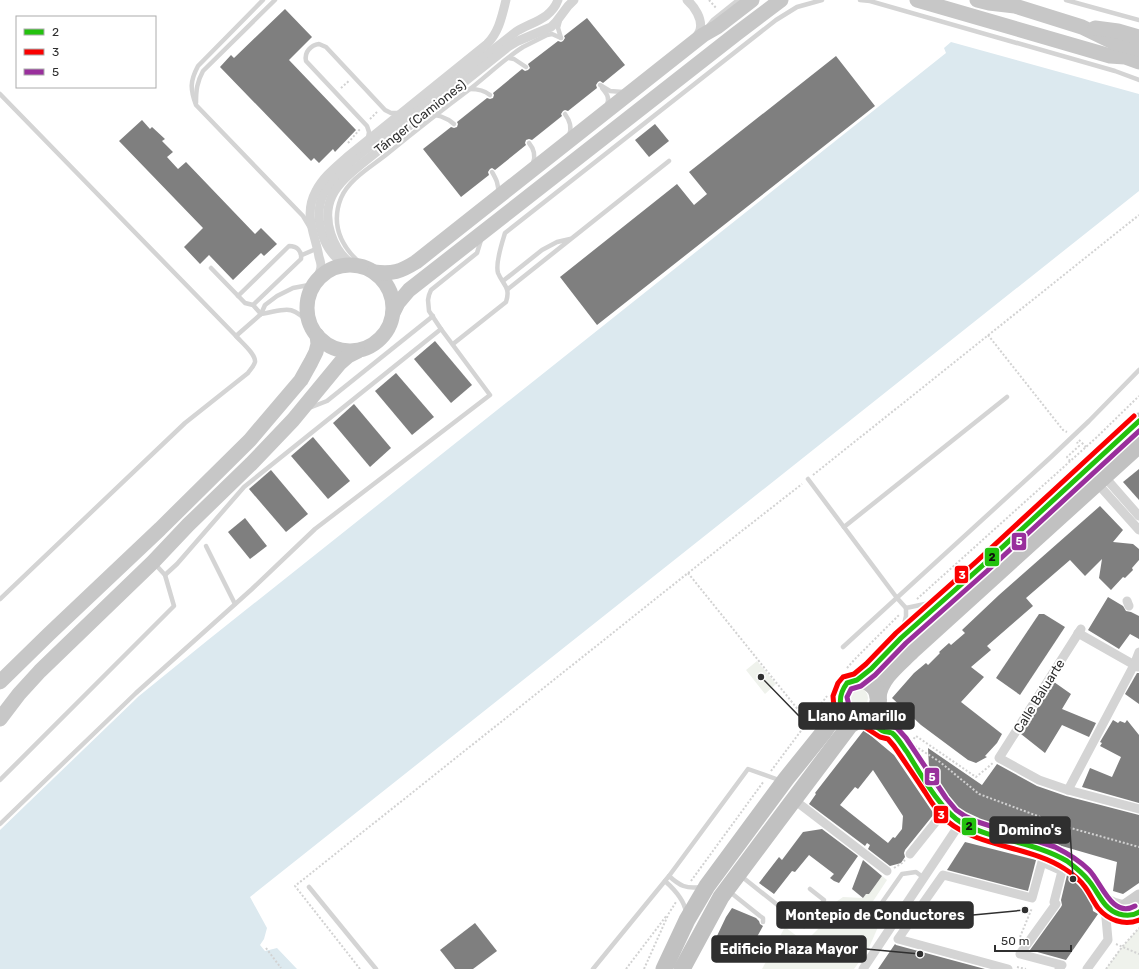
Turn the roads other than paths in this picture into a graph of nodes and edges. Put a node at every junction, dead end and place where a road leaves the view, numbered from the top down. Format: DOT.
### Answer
graph roads {
  1 [pos="263,0"];
  2 [pos="275,0"];
  3 [pos="506,0"];
  4 [pos="558,0"];
  5 [pos="574,0"];
  6 [pos="687,0"];
  7 [pos="738,0"];
  8 [pos="752,0"];
  9 [pos="781,0"];
  10 [pos="822,0"];
  11 [pos="860,0"];
  12 [pos="917,0"];
  13 [pos="977,0"];
  14 [pos="1066,0"];
  15 [pos="1010,3"];
  16 [pos="563,14"];
  17 [pos="1139,20"];
  18 [pos="551,26"];
  19 [pos="1082,27"];
  20 [pos="1139,37"];
  21 [pos="698,38"];
  22 [pos="537,40"];
  23 [pos="1139,49"];
  24 [pos="1110,56"];
  25 [pos="509,58"];
  26 [pos="1139,62"];
  27 [pos="526,66"];
  28 [pos="1139,70"];
  29 [pos="1139,80"];
  30 [pos="470,88"];
  31 [pos="630,92"];
  32 [pos="0,94"];
  33 [pos="490,95"];
  34 [pos="196,105"];
  35 [pos="404,112"];
  36 [pos="605,112"];
  37 [pos="424,114"];
  38 [pos="565,114"];
  39 [pos="435,115"];
  40 [pos="454,124"];
  41 [pos="529,142"];
  42 [pos="566,142"];
  43 [pos="364,143"];
  44 [pos="669,161"];
  45 [pos="492,172"];
  46 [pos="529,173"];
  47 [pos="494,200"];
  48 [pos="482,232"];
  49 [pos="313,234"];
  50 [pos="571,238"];
  51 [pos="318,248"];
  52 [pos="302,255"];
  53 [pos="211,268"];
  54 [pos="360,268"];
  55 [pos="503,281"];
  56 [pos="315,282"];
  57 [pos="508,289"];
  58 [pos="238,296"];
  59 [pos="253,305"];
  60 [pos="393,313"];
  61 [pos="261,314"];
  62 [pos="433,316"];
  63 [pos="313,329"];
  64 [pos="441,329"];
  65 [pos="236,336"];
  66 [pos="453,344"];
  67 [pos="358,351"];
  68 [pos="1139,370"];
  69 [pos="1007,397"];
  70 [pos="300,411"];
  71 [pos="1139,421"];
  72 [pos="1139,445"];
  73 [pos="1093,464"];
  74 [pos="808,479"];
  75 [pos="1101,480"];
  76 [pos="1139,516"];
  77 [pos="844,527"];
  78 [pos="1139,530"];
  79 [pos="206,546"];
  80 [pos="153,562"];
  81 [pos="165,575"];
  82 [pos="957,588"];
  83 [pos="897,598"];
  84 [pos="0,599"];
  85 [pos="235,604"];
  86 [pos="906,608"];
  87 [pos="901,638"];
  88 [pos="844,647"];
  89 [pos="1139,652"];
  90 [pos="1136,666"];
  91 [pos="857,680"];
  92 [pos="0,682"];
  93 [pos="878,700"];
  94 [pos="840,706"];
  95 [pos="862,718"];
  96 [pos="0,719"];
  97 [pos="892,734"];
  98 [pos="786,778"];
  99 [pos="0,780"];
  100 [pos="1068,790"];
  101 [pos="793,799"];
  102 [pos="946,809"];
  103 [pos="1139,809"];
  104 [pos="961,822"];
  105 [pos="0,824"];
  106 [pos="910,854"];
  107 [pos="887,871"];
  108 [pos="738,874"];
  109 [pos="669,876"];
  110 [pos="924,878"];
  111 [pos="665,881"];
  112 [pos="709,883"];
  113 [pos="1092,884"];
  114 [pos="309,887"];
  115 [pos="810,888"];
  116 [pos="727,889"];
  117 [pos="1139,896"];
  118 [pos="881,904"];
  119 [pos="1126,905"];
  120 [pos="1105,907"];
  121 [pos="1138,913"];
  122 [pos="687,920"];
  123 [pos="763,922"];
  124 [pos="376,969"];
  125 [pos="593,969"];
  126 [pos="664,969"];
  127 [pos="682,969"];
  128 [pos="863,969"];
  129 [pos="1008,969"];
  130 [pos="1059,969"];
  131 [pos="1087,969"];
  1 -- 34 [label="lane"];
  2 -- 34 [label="lane"];
  3 -- 35 [label="street"];
  4 -- 54 [label="street"];
  5 -- 16 [label="street, Tánger (Camiones)"];
  6 -- 21 [label="street"];
  7 -- 21 [label="lane"];
  8 -- 21 [label="main road"];
  9 -- 48 [label="main road"];
  10 -- 55 [label="lane"];
  11 -- 29 [label="lane"];
  12 -- 24 [label="main road"];
  13 -- 15 [label="main road"];
  14 -- 17 [label="lane"];
  15 -- 19 [label="main road"];
  16 -- 18 [label="street, Tánger (Camiones)"];
  16 -- 22 [label="lane"];
  18 -- 22 [label="lane"];
  18 -- 37 [label="street, Tánger (Camiones)"];
  19 -- 20 [label="main road"];
  19 -- 23 [label="main road"];
  21 -- 31 [label="main road"];
  22 -- 25 [label="lane"];
  24 -- 26 [label="main road"];
  24 -- 28 [label="main road"];
  25 -- 27 [label="lane"];
  25 -- 30 [label="lane"];
  30 -- 33 [label="lane"];
  30 -- 39 [label="lane"];
  31 -- 36 [label="main road"];
  31 -- 36 [label="lane"];
  32 -- 65 [label="lane"];
  34 -- 49 [label="lane"];
  35 -- 43 [label="street"];
  35 -- 43 [label="lane"];
  36 -- 42 [label="main road"];
  37 -- 39 [label="lane"];
  37 -- 54 [label="street, Tánger (Camiones)"];
  38 -- 42 [label="lane"];
  39 -- 40 [label="lane"];
  39 -- 54 [label="lane"];
  41 -- 46 [label="lane"];
  42 -- 46 [label="main road"];
  43 -- 49 [label="street"];
  44 -- 50 [label="lane"];
  45 -- 47 [label="lane"];
  46 -- 47 [label="main road"];
  47 -- 54 [label="main road"];
  48 -- 60 [label="main road"];
  48 -- 62 [label="lane"];
  49 -- 51 [label="street"];
  50 -- 55 [label="lane"];
  50 -- 57 [label="lane"];
  51 -- 52 [label="lane"];
  51 -- 56 [label="street"];
  52 -- 58 [label="lane"];
  52 -- 59 [label="lane"];
  53 -- 58 [label="lane"];
  54 -- 56 [label="main road"];
  54 -- 60 [label="main road"];
  55 -- 57 [label="lane"];
  56 -- 61 [label="lane"];
  56 -- 63 [label="main road"];
  57 -- 66 [label="lane"];
  58 -- 59 [label="lane"];
  59 -- 61 [label="lane"];
  60 -- 67 [label="main road"];
  61 -- 63 [label="lane"];
  61 -- 65 [label="lane"];
  62 -- 64 [label="lane"];
  62 -- 70 [label="lane"];
  63 -- 67 [label="main road"];
  63 -- 92 [label="main road"];
  64 -- 66 [label="lane"];
  64 -- 81 [label="lane"];
  65 -- 84 [label="lane"];
  66 -- 85 [label="lane"];
  67 -- 70 [label="main road"];
  68 -- 83 [label="lane"];
  69 -- 77 [label="lane"];
  70 -- 80 [label="main road"];
  71 -- 73 [label="highway"];
  72 -- 75 [label="highway"];
  73 -- 75 [label="street"];
  73 -- 82 [label="highway"];
  74 -- 77 [label="lane"];
  75 -- 76 [label="street"];
  75 -- 78 [label="street"];
  75 -- 93 [label="highway"];
  77 -- 83 [label="lane"];
  79 -- 85 [label="lane"];
  80 -- 81 [label="lane"];
  80 -- 96 [label="main road"];
  81 -- 99 [label="lane"];
  82 -- 86 [label="lane"];
  82 -- 87 [label="highway"];
  83 -- 86 [label="lane"];
  83 -- 88 [label="lane"];
  85 -- 105 [label="lane"];
  86 -- 87 [label="lane"];
  87 -- 91 [label="highway"];
  89 -- 90 [label="street"];
  90 -- 100 [label="street"];
  90 -- 100 [label="street, Calle Baluarte"];
  91 -- 93 [label="highway"];
  91 -- 94 [label="highway"];
  93 -- 95 [label="highway"];
  93 -- 97 [label="street"];
  94 -- 95 [label="highway"];
  94 -- 98 [label="highway"];
  95 -- 97 [label="street"];
  95 -- 101 [label="highway"];
  97 -- 102 [label="street"];
  98 -- 109 [label="lane"];
  98 -- 112 [label="highway"];
  100 -- 103 [label="street"];
  101 -- 107 [label="street"];
  101 -- 108 [label="highway"];
  102 -- 104 [label="street"];
  102 -- 106 [label="street"];
  104 -- 110 [label="street"];
  104 -- 113 [label="street"];
  108 -- 115 [label="lane"];
  108 -- 116 [label="highway"];
  109 -- 111 [label="lane"];
  109 -- 112 [label="lane"];
  110 -- 118 [label="lane"];
  110 -- 128 [label="street"];
  111 -- 122 [label="lane"];
  111 -- 125 [label="lane"];
  112 -- 122 [label="highway"];
  113 -- 119 [label="street"];
  113 -- 120 [label="street"];
  114 -- 124 [label="lane"];
  116 -- 123 [label="lane"];
  116 -- 127 [label="highway"];
  117 -- 119 [label="main road"];
  120 -- 121 [label="street"];
  120 -- 131 [label="street"];
  122 -- 126 [label="highway"];
  129 -- 130 [label="street"];
}
